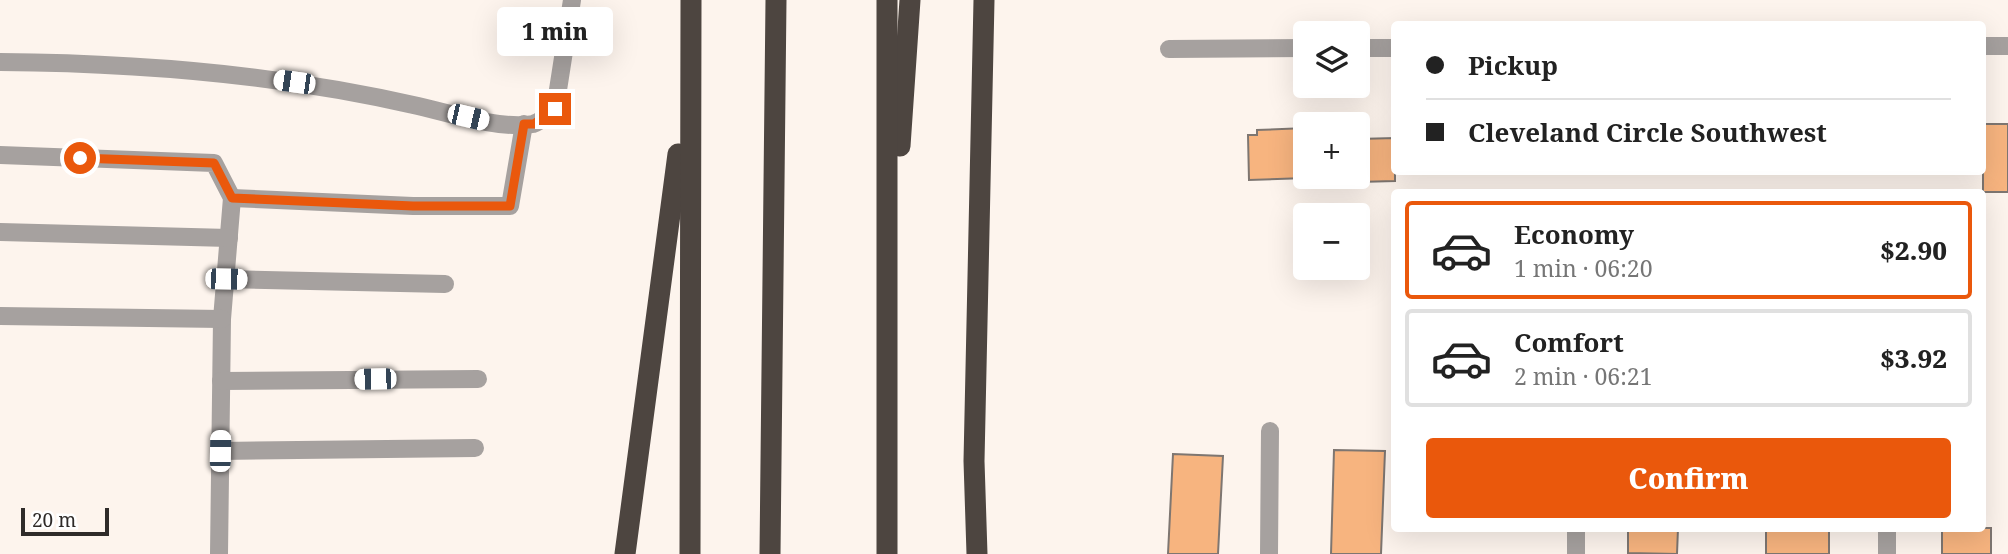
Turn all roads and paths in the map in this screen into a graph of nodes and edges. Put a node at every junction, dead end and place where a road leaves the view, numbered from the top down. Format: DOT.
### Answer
graph roads {
  1 [pos="572,0"];
  2 [pos="691,0"];
  3 [pos="775,0"];
  4 [pos="887,0"];
  5 [pos="910,0"];
  6 [pos="984,0"];
  7 [pos="510,29"];
  8 [pos="568,31"];
  9 [pos="1986,46"];
  10 [pos="2008,46"];
  11 [pos="1293,48"];
  12 [pos="1370,48"];
  13 [pos="1391,48"];
  14 [pos="1169,49"];
  15 [pos="0,62"];
  16 [pos="689,72"];
  17 [pos="524,124"];
  18 [pos="0,155"];
  19 [pos="232,198"];
  20 [pos="0,232"];
  21 [pos="229,238"];
  22 [pos="226,279"];
  23 [pos="445,284"];
  24 [pos="0,316"];
  25 [pos="222,319"];
  26 [pos="888,340"];
  27 [pos="478,379"];
  28 [pos="221,381"];
  29 [pos="1270,430"];
  30 [pos="475,448"];
  31 [pos="220,451"];
  32 [pos="1576,532"];
  33 [pos="1887,532"];
  34 [pos="219,554"];
  35 [pos="625,554"];
  36 [pos="690,554"];
  37 [pos="770,554"];
  38 [pos="887,554"];
  39 [pos="977,554"];
  40 [pos="1269,554"];
  41 [pos="1576,554"];
  42 [pos="1887,554"];
  1 -- 8 [label="street"];
  2 -- 16 [label="highway"];
  3 -- 37 [label="highway"];
  4 -- 26 [label="highway"];
  5 -- 26 [label="highway"];
  6 -- 39 [label="highway"];
  7 -- 8 [label="street"];
  8 -- 17 [label="street"];
  9 -- 10 [label="street"];
  11 -- 14 [label="street"];
  12 -- 13 [label="street"];
  15 -- 17 [label="street"];
  16 -- 35 [label="highway"];
  16 -- 36 [label="highway"];
  17 -- 19 [label="street"];
  18 -- 19 [label="street"];
  19 -- 21 [label="street"];
  20 -- 21 [label="street"];
  21 -- 22 [label="street"];
  22 -- 23 [label="street"];
  22 -- 25 [label="street"];
  24 -- 25 [label="street"];
  25 -- 28 [label="street"];
  26 -- 38 [label="highway"];
  27 -- 28 [label="street"];
  28 -- 31 [label="street"];
  29 -- 40 [label="street"];
  30 -- 31 [label="street"];
  31 -- 34 [label="street"];
  32 -- 41 [label="street"];
  33 -- 42 [label="street"];
}
